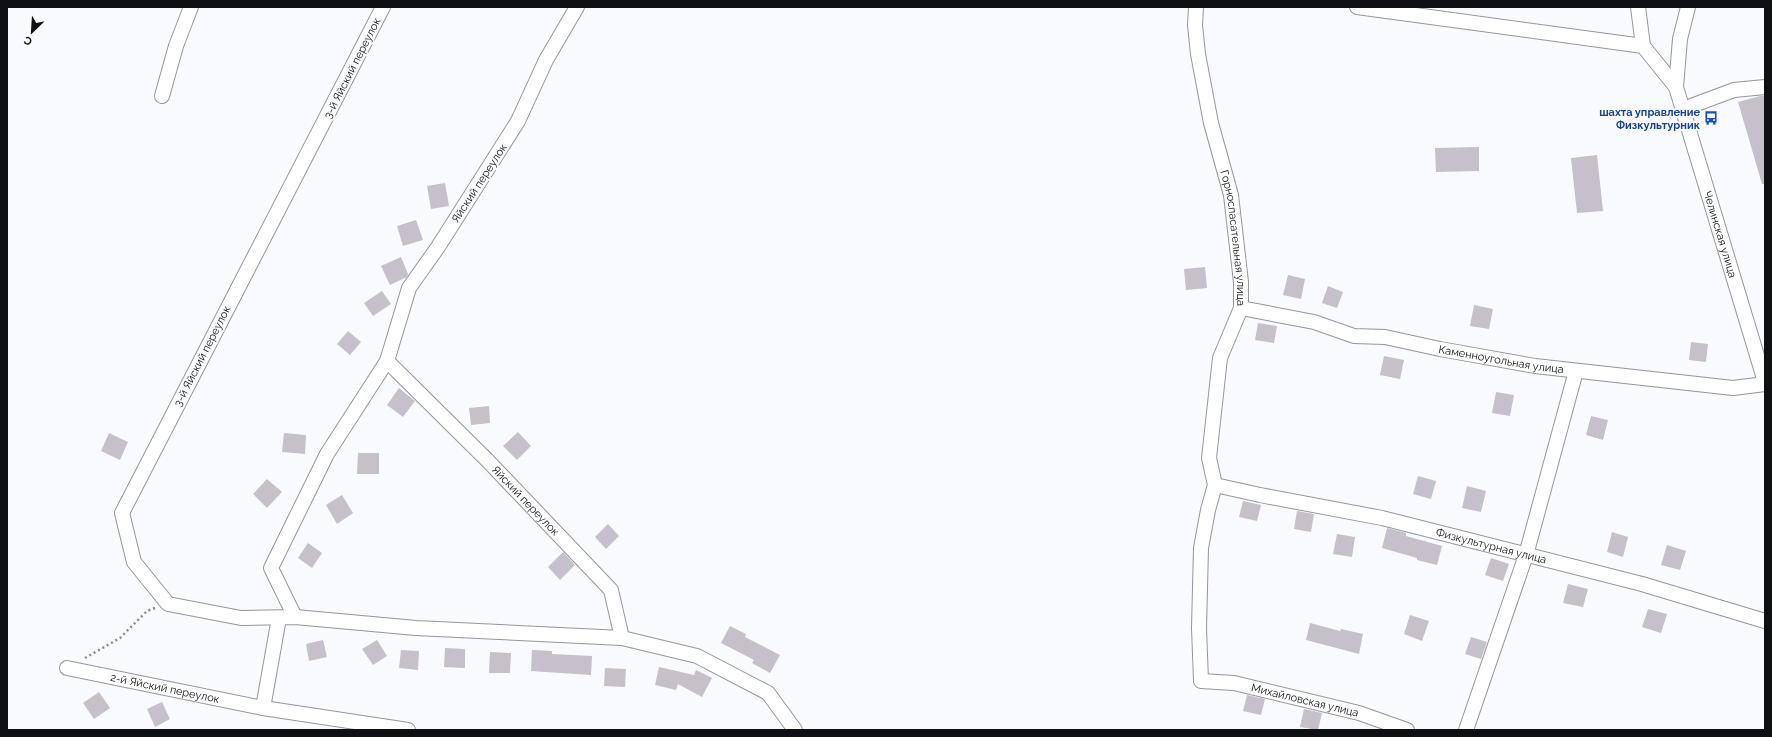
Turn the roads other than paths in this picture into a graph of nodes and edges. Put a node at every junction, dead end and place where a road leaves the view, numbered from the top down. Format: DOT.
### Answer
graph roads {
  1 [pos="191,7"];
  2 [pos="383,7"];
  3 [pos="577,7"];
  4 [pos="1196,7"];
  5 [pos="1357,7"];
  6 [pos="1638,7"];
  7 [pos="1688,7"];
  8 [pos="1643,46"];
  9 [pos="1676,87"];
  10 [pos="1765,87"];
  11 [pos="162,96"];
  12 [pos="1683,109"];
  13 [pos="1241,308"];
  14 [pos="387,361"];
  15 [pos="1576,371"];
  16 [pos="1764,376"];
  17 [pos="1215,485"];
  18 [pos="1526,555"];
  19 [pos="295,617"];
  20 [pos="279,618"];
  21 [pos="1765,621"];
  22 [pos="622,638"];
  23 [pos="67,668"];
  24 [pos="1201,681"];
  25 [pos="263,708"];
  26 [pos="408,730"];
  27 [pos="795,730"];
  28 [pos="1407,730"];
  29 [pos="1466,730"];
  1 -- 11 [label="street"];
  2 -- 20 [label="street, 3-й Яйский переулок"];
  3 -- 14 [label="street, Яйский переулок"];
  4 -- 13 [label="street, Горноспасательная улица"];
  5 -- 8 [label="street"];
  6 -- 8 [label="street"];
  7 -- 9 [label="street"];
  8 -- 9 [label="street"];
  9 -- 12 [label="street, Челинская улица"];
  10 -- 12 [label="street"];
  12 -- 16 [label="street, Челинская улица"];
  13 -- 15 [label="street, Каменноугольная улица"];
  13 -- 17 [label="street, Горноспасательная улица"];
  14 -- 19 [label="street, Яйский переулок"];
  14 -- 22 [label="street, Яйский переулок"];
  15 -- 16 [label="street, Каменноугольная улица"];
  15 -- 18 [label="street"];
  17 -- 18 [label="street, Физкультурная улица"];
  17 -- 24 [label="street, Горноспасательная улица"];
  18 -- 21 [label="street, Физкультурная улица"];
  18 -- 29 [label="street"];
  19 -- 20 [label="street"];
  19 -- 22 [label="street"];
  20 -- 25 [label="street"];
  22 -- 27 [label="street"];
  23 -- 25 [label="street, 2-й Яйский переулок"];
  24 -- 28 [label="street, Михайловская улица"];
  25 -- 26 [label="street, 2-й Яйский переулок"];
}
